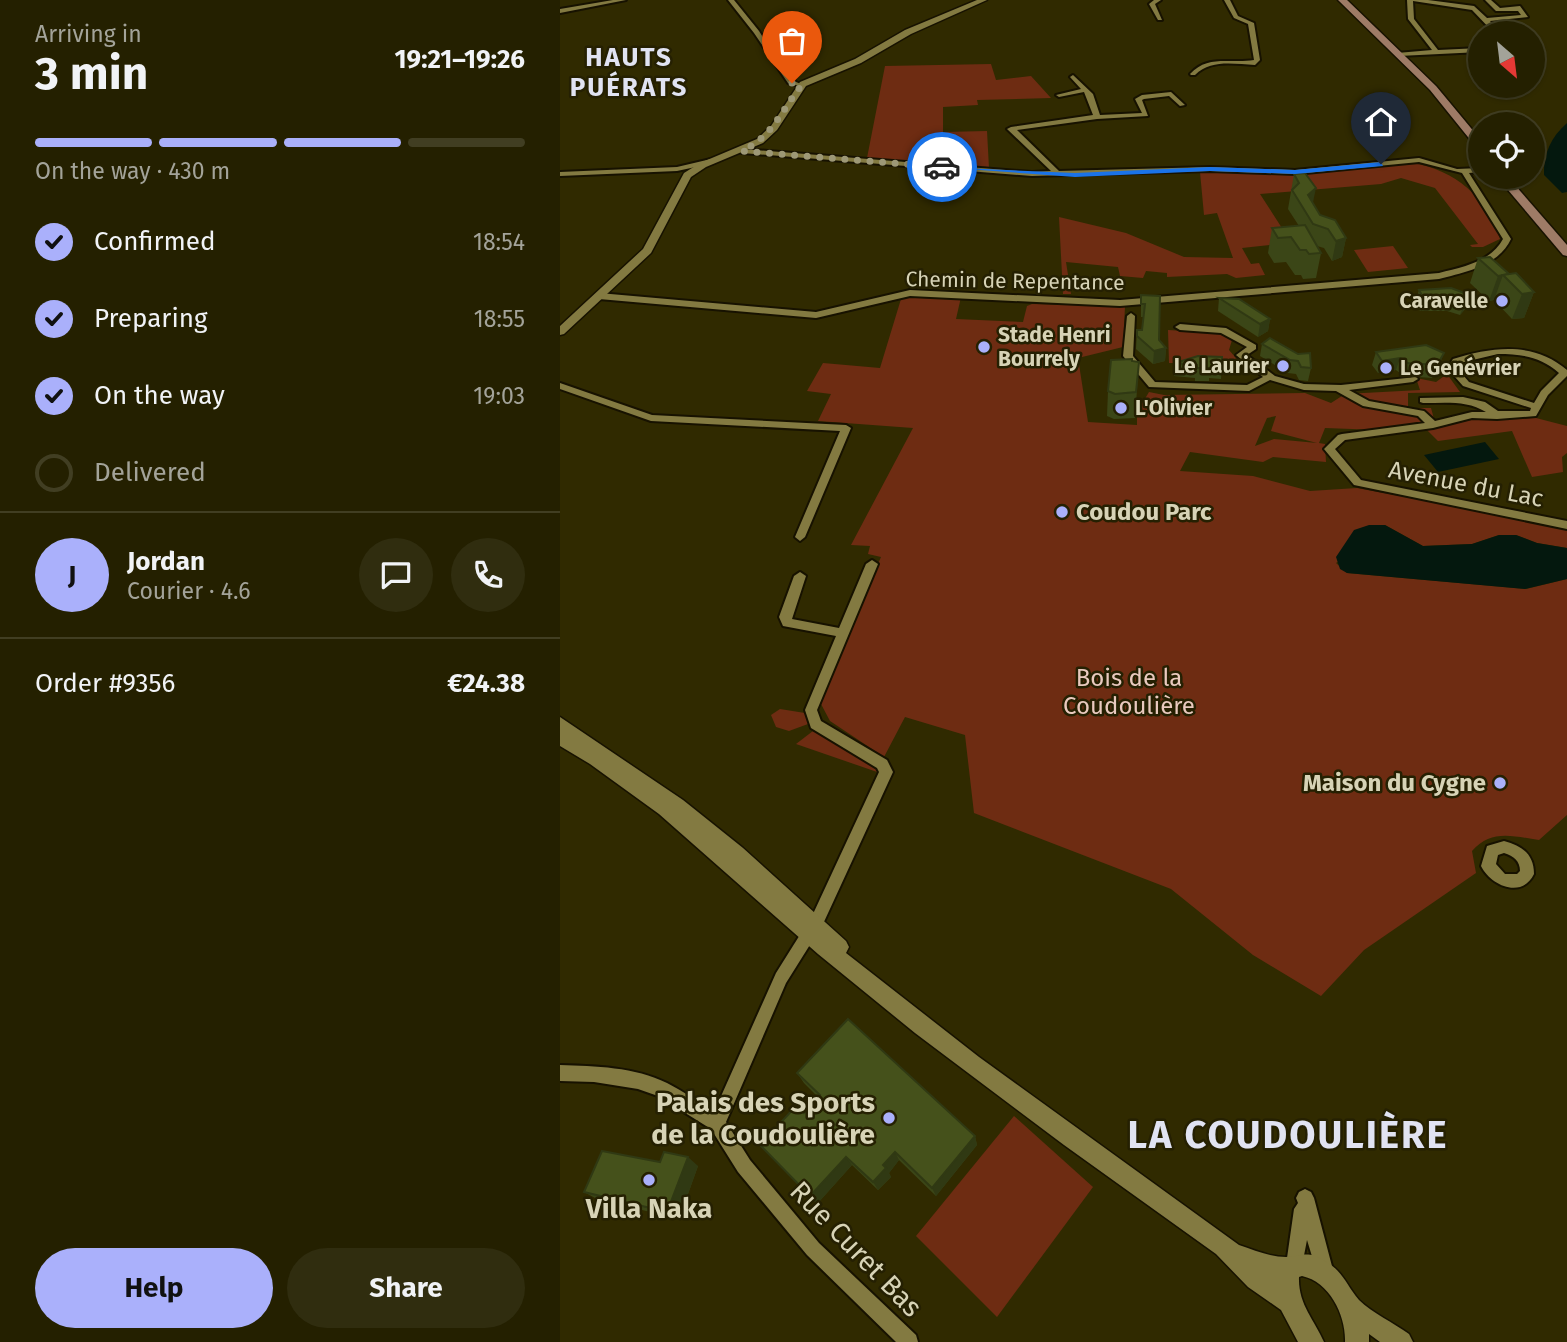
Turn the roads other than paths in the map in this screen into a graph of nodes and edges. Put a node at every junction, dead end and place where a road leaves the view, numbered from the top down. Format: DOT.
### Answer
graph roads {
  1 [pos="623,0"];
  2 [pos="731,0"];
  3 [pos="983,0"];
  4 [pos="1158,0"];
  5 [pos="1227,0"];
  6 [pos="1342,0"];
  7 [pos="1413,0"];
  8 [pos="1489,0"];
  9 [pos="1519,8"];
  10 [pos="560,11"];
  11 [pos="1160,19"];
  12 [pos="1485,20"];
  13 [pos="1468,51"];
  14 [pos="1436,52"];
  15 [pos="1399,54"];
  16 [pos="1193,74"];
  17 [pos="1073,77"];
  18 [pos="804,84"];
  19 [pos="1086,90"];
  20 [pos="1059,95"];
  21 [pos="1182,105"];
  22 [pos="1097,117"];
  23 [pos="1468,131"];
  24 [pos="742,151"];
  25 [pos="677,169"];
  26 [pos="688,170"];
  27 [pos="1468,170"];
  28 [pos="1465,172"];
  29 [pos="560,174"];
  30 [pos="1058,174"];
  31 [pos="1513,189"];
  32 [pos="1521,189"];
  33 [pos="1567,242"];
  34 [pos="1567,252"];
  35 [pos="599,296"];
  36 [pos="1131,316"];
  37 [pos="1180,327"];
  38 [pos="560,332"];
  39 [pos="1269,377"];
  40 [pos="1413,379"];
  41 [pos="560,386"];
  42 [pos="1335,386"];
  43 [pos="1423,400"];
  44 [pos="1537,407"];
  45 [pos="1497,416"];
  46 [pos="1433,425"];
  47 [pos="1567,525"];
  48 [pos="800,537"];
  49 [pos="872,564"];
  50 [pos="800,576"];
  51 [pos="844,633"];
  52 [pos="560,724"];
  53 [pos="560,738"];
  54 [pos="811,928"];
  55 [pos="560,1073"];
  56 [pos="717,1123"];
  57 [pos="1235,1255"];
  58 [pos="1292,1267"];
  59 [pos="1324,1270"];
  60 [pos="1289,1300"];
  61 [pos="1349,1306"];
  62 [pos="1303,1336"];
  63 [pos="909,1342"];
  64 [pos="1357,1342"];
  65 [pos="1401,1342"];
  1 -- 10 [label="street"];
  2 -- 18 [label="street"];
  3 -- 18 [label="street"];
  4 -- 11 [label="street"];
  5 -- 16 [label="street"];
  6 -- 15 [label="main road"];
  7 -- 12 [label="street"];
  7 -- 14 [label="street"];
  8 -- 9 [label="street"];
  9 -- 12 [label="street"];
  13 -- 14 [label="street"];
  14 -- 15 [label="street"];
  15 -- 23 [label="main road"];
  17 -- 19 [label="street"];
  18 -- 24 [label="street"];
  19 -- 20 [label="street"];
  19 -- 22 [label="street"];
  21 -- 22 [label="street"];
  22 -- 30 [label="street"];
  24 -- 26 [label="street"];
  24 -- 30 [label="street"];
  25 -- 26 [label="street"];
  25 -- 29 [label="street"];
  26 -- 35 [label="street"];
  27 -- 28 [label="street"];
  28 -- 30 [label="street"];
  28 -- 35 [label="street, Chemin de Repentance"];
  31 -- 34 [label="main road"];
  32 -- 33 [label="main road"];
  35 -- 38 [label="street"];
  36 -- 39 [label="street"];
  37 -- 39 [label="street"];
  39 -- 42 [label="street"];
  40 -- 42 [label="street"];
  41 -- 48 [label="street"];
  42 -- 46 [label="street"];
  43 -- 45 [label="street"];
  44 -- 44 [label="street"];
  44 -- 45 [label="street"];
  45 -- 46 [label="street"];
  46 -- 47 [label="street, Avenue du Lac"];
  49 -- 51 [label="street"];
  50 -- 51 [label="street"];
  51 -- 54 [label="street"];
  52 -- 54 [label="street"];
  53 -- 54 [label="street"];
  54 -- 56 [label="street"];
  54 -- 57 [label="street"];
  55 -- 56 [label="street, Rue Curet Bas"];
  56 -- 63 [label="street, Rue Curet Bas"];
  57 -- 58 [label="street"];
  57 -- 60 [label="street"];
  58 -- 59 [label="street"];
  58 -- 59 [label="street"];
  58 -- 60 [label="street"];
  59 -- 61 [label="street"];
  60 -- 62 [label="street"];
  61 -- 64 [label="street"];
  61 -- 65 [label="street"];
}
